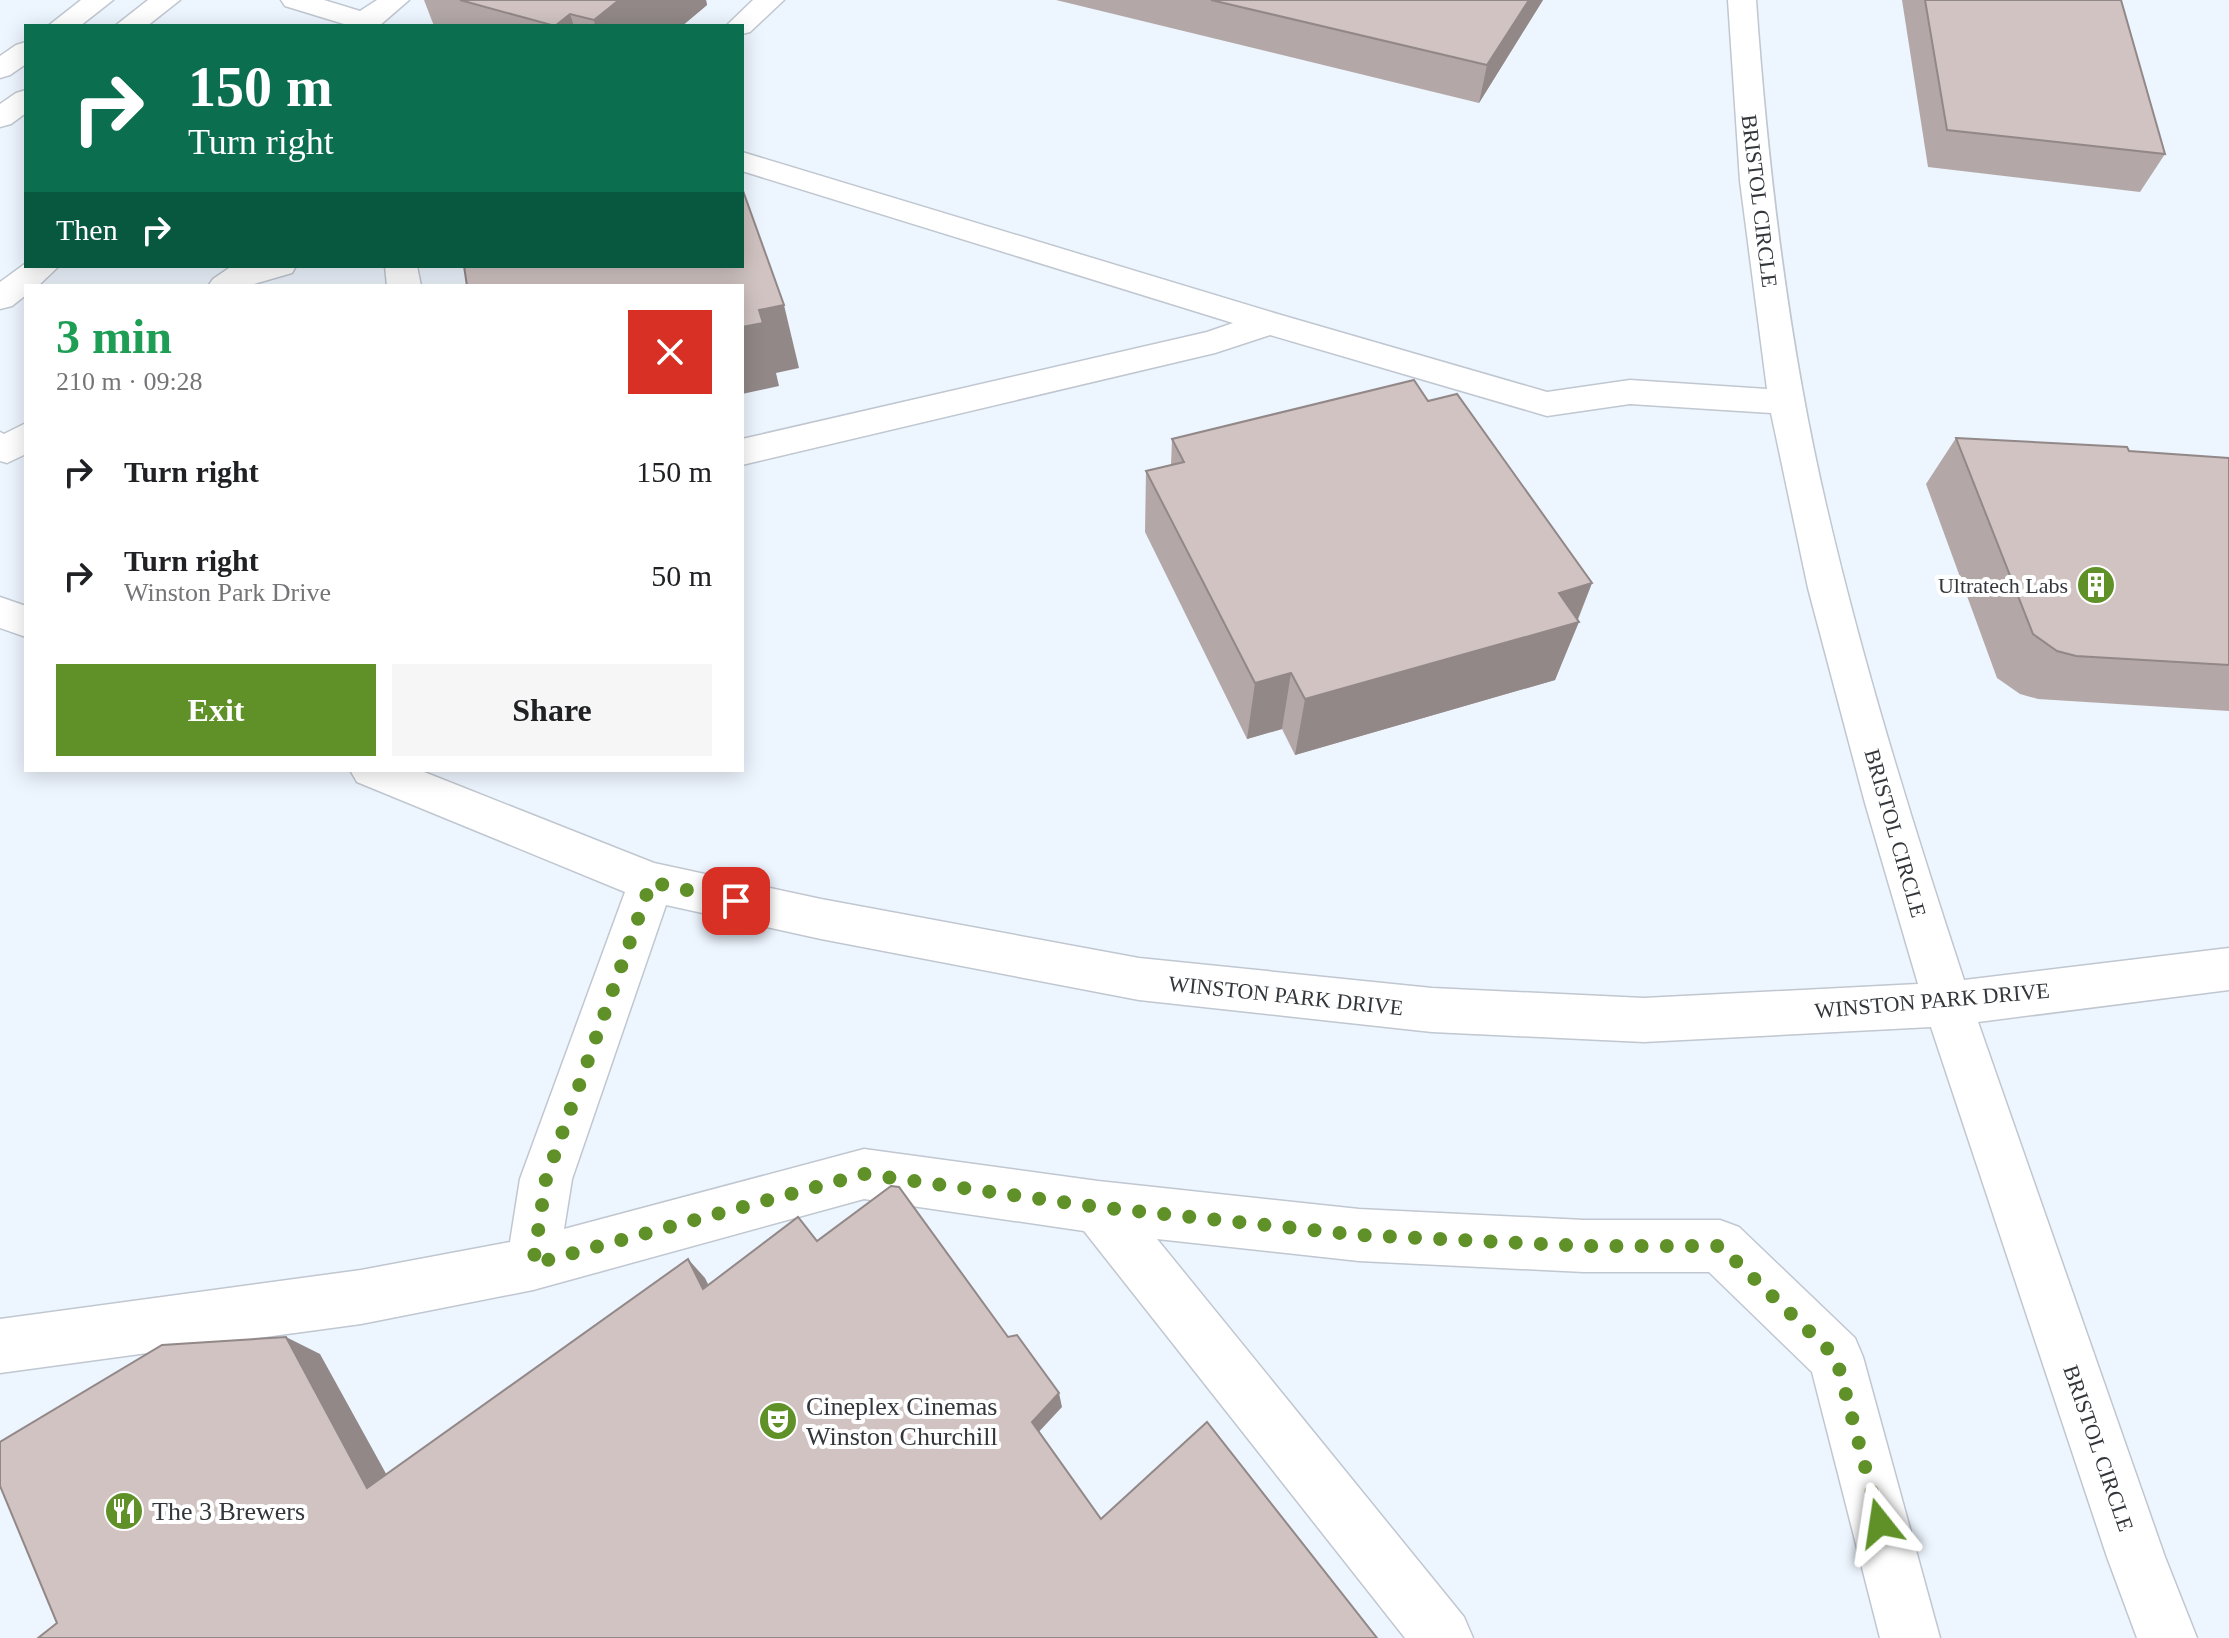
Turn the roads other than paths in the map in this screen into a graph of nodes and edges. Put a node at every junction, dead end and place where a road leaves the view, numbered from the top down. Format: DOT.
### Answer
graph roads {
  1 [pos="99,0"];
  2 [pos="166,0"];
  3 [pos="295,0"];
  4 [pos="395,0"];
  5 [pos="770,0"];
  6 [pos="1742,0"];
  7 [pos="65,24"];
  8 [pos="132,24"];
  9 [pos="362,24"];
  10 [pos="742,24"];
  11 [pos="24,52"];
  12 [pos="0,69"];
  13 [pos="24,100"];
  14 [pos="0,118"];
  15 [pos="744,162"];
  16 [pos="40,268"];
  17 [pos="270,268"];
  18 [pos="228,284"];
  19 [pos="0,298"];
  20 [pos="1269,323"];
  21 [pos="1788,402"];
  22 [pos="24,437"];
  23 [pos="0,445"];
  24 [pos="744,452"];
  25 [pos="0,612"];
  26 [pos="24,621"];
  27 [pos="377,772"];
  28 [pos="651,882"];
  29 [pos="2229,969"];
  30 [pos="1946,1004"];
  31 [pos="1098,1207"];
  32 [pos="533,1264"];
  33 [pos="0,1346"];
  34 [pos="1443,1638"];
  35 [pos="1910,1638"];
  36 [pos="2167,1638"];
  1 -- 7 [label="street"];
  2 -- 8 [label="street"];
  3 -- 9 [label="street"];
  4 -- 9 [label="street"];
  5 -- 10 [label="street"];
  6 -- 21 [label="street, BRISTOL CIRCLE"];
  11 -- 12 [label="street"];
  13 -- 14 [label="street"];
  15 -- 20 [label="street"];
  16 -- 19 [label="street"];
  17 -- 18 [label="street"];
  20 -- 21 [label="street"];
  20 -- 24 [label="street"];
  21 -- 30 [label="street, BRISTOL CIRCLE"];
  22 -- 23 [label="street"];
  25 -- 26 [label="street"];
  27 -- 28 [label="street, WINSTON PARK DRIVE"];
  28 -- 30 [label="street, WINSTON PARK DRIVE"];
  28 -- 32 [label="street"];
  29 -- 30 [label="street, WINSTON PARK DRIVE"];
  30 -- 36 [label="street, BRISTOL CIRCLE"];
  31 -- 32 [label="street"];
  31 -- 34 [label="street"];
  31 -- 35 [label="street"];
  32 -- 33 [label="street"];
}
